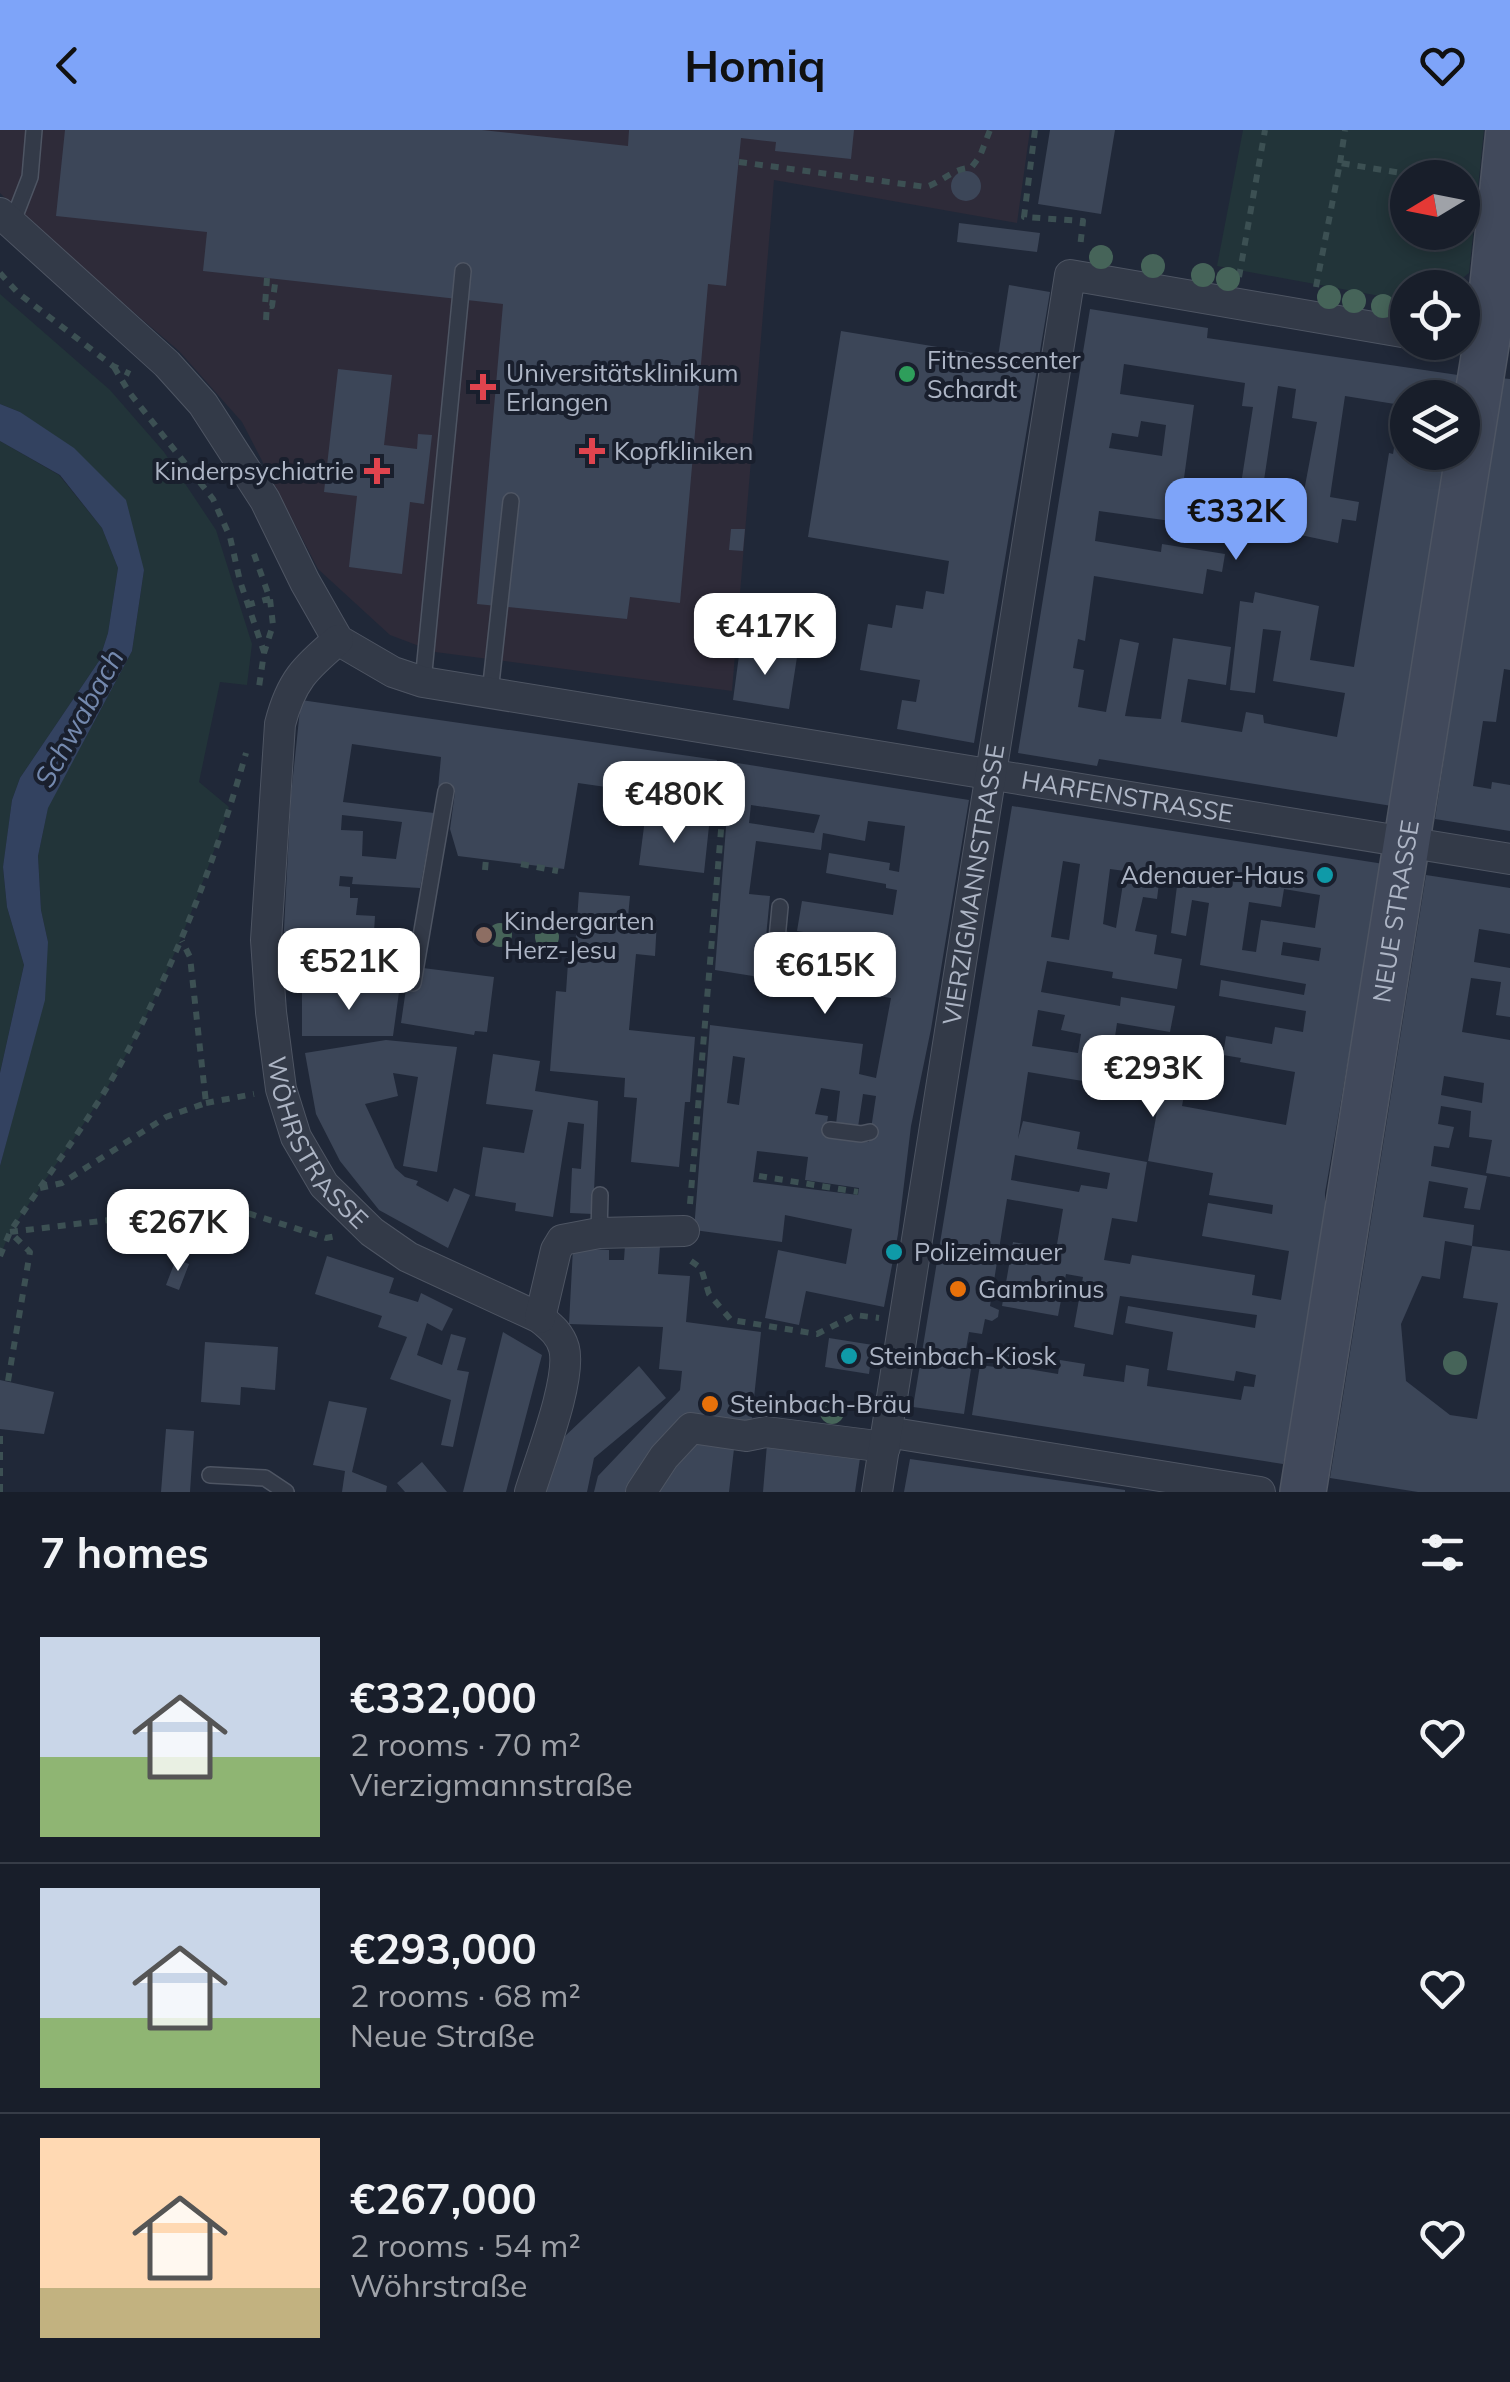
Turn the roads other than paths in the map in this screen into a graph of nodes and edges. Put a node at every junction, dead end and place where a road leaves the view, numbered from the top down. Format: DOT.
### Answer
graph roads {
  1 [pos="34,130"];
  2 [pos="1509,130"];
  3 [pos="6,220"];
  4 [pos="464,271"];
  5 [pos="1390,329"];
  6 [pos="1487,332"];
  7 [pos="512,501"];
  8 [pos="338,640"];
  9 [pos="423,682"];
  10 [pos="490,693"];
  11 [pos="991,774"];
  12 [pos="446,791"];
  13 [pos="1406,843"];
  14 [pos="1510,859"];
  15 [pos="780,907"];
  16 [pos="866,954"];
  17 [pos="413,983"];
  18 [pos="830,1130"];
  19 [pos="870,1132"];
  20 [pos="600,1195"];
  21 [pos="684,1231"];
  22 [pos="598,1233"];
  23 [pos="540,1318"];
  24 [pos="886,1440"];
  25 [pos="210,1474"];
  26 [pos="286,1492"];
  27 [pos="530,1492"];
  28 [pos="641,1492"];
  29 [pos="878,1492"];
  30 [pos="1260,1492"];
  31 [pos="1303,1492"];
  1 -- 3 [label="lane"];
  2 -- 6 [label="street, NEUE STRASSE"];
  3 -- 8 [label="street"];
  4 -- 9 [label="lane"];
  5 -- 11 [label="street, VIERZIGMANNSTRASSE"];
  6 -- 13 [label="street, NEUE STRASSE"];
  7 -- 10 [label="lane"];
  8 -- 9 [label="street, HARFENSTRASSE"];
  8 -- 23 [label="street, WÖHRSTRASSE"];
  9 -- 10 [label="street, HARFENSTRASSE"];
  10 -- 11 [label="street, HARFENSTRASSE"];
  11 -- 13 [label="street, HARFENSTRASSE"];
  11 -- 24 [label="street, VIERZIGMANNSTRASSE"];
  12 -- 17 [label="lane"];
  13 -- 14 [label="street, HARFENSTRASSE"];
  13 -- 31 [label="street, NEUE STRASSE"];
  15 -- 16 [label="lane"];
  18 -- 19 [label="lane"];
  20 -- 22 [label="lane"];
  21 -- 22 [label="street"];
  22 -- 23 [label="street"];
  23 -- 27 [label="street"];
  24 -- 28 [label="street"];
  24 -- 29 [label="street, VIERZIGMANNSTRASSE"];
  24 -- 30 [label="street"];
  25 -- 26 [label="lane"];
}
